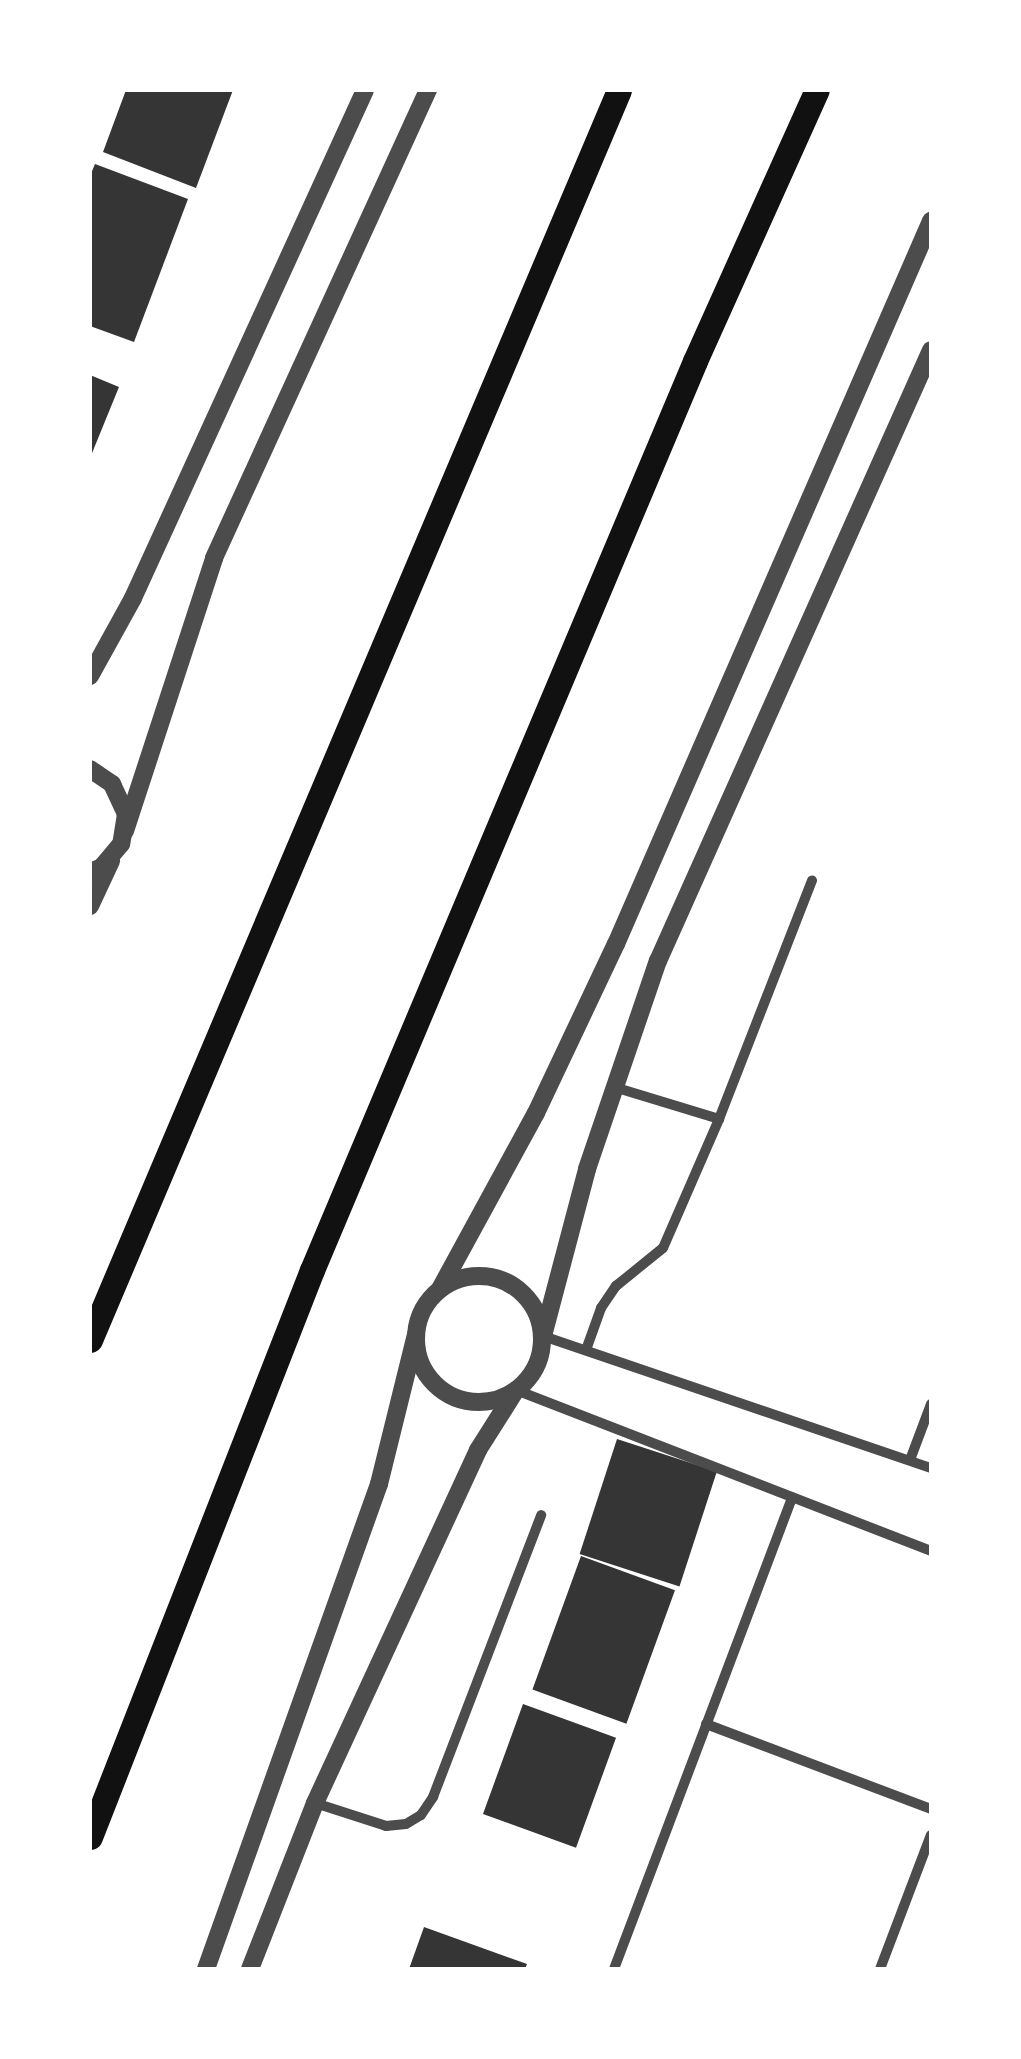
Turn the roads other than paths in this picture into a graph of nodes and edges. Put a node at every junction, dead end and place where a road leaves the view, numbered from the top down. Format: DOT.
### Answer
graph roads {
  1 [pos="365,90"];
  2 [pos="428,90"];
  3 [pos="619,90"];
  4 [pos="817,90"];
  5 [pos="931,221"];
  6 [pos="931,350"];
  7 [pos="90,676"];
  8 [pos="90,769"];
  9 [pos="125,831"];
  10 [pos="114,856"];
  11 [pos="90,872"];
  12 [pos="812,881"];
  13 [pos="90,906"];
  14 [pos="614,1086"];
  15 [pos="719,1120"];
  16 [pos="440,1289"];
  17 [pos="416,1334"];
  18 [pos="542,1336"];
  19 [pos="90,1340"];
  20 [pos="586,1350"];
  21 [pos="516,1390"];
  22 [pos="931,1404"];
  23 [pos="910,1460"];
  24 [pos="931,1468"];
  25 [pos="792,1498"];
  26 [pos="541,1515"];
  27 [pos="931,1551"];
  28 [pos="706,1724"];
  29 [pos="315,1803"];
  30 [pos="931,1809"];
  31 [pos="931,1835"];
  32 [pos="90,1838"];
  33 [pos="206,1969"];
  34 [pos="250,1969"];
  35 [pos="614,1969"];
  36 [pos="880,1969"];
  1 -- 7 [label="street"];
  2 -- 9 [label="street"];
  3 -- 19 [label="highway"];
  4 -- 32 [label="highway"];
  5 -- 16 [label="street"];
  6 -- 14 [label="street"];
  8 -- 9 [label="street"];
  9 -- 10 [label="street"];
  10 -- 11 [label="street"];
  10 -- 13 [label="street"];
  12 -- 15 [label="street"];
  14 -- 15 [label="street"];
  14 -- 18 [label="street"];
  15 -- 20 [label="street"];
  16 -- 17 [label="street"];
  16 -- 18 [label="street"];
  17 -- 21 [label="street"];
  17 -- 33 [label="street"];
  18 -- 20 [label="street"];
  18 -- 21 [label="street"];
  20 -- 23 [label="street"];
  21 -- 25 [label="street"];
  21 -- 29 [label="street"];
  22 -- 23 [label="street"];
  23 -- 24 [label="street"];
  25 -- 27 [label="street"];
  25 -- 28 [label="street"];
  26 -- 29 [label="street"];
  28 -- 30 [label="street"];
  28 -- 35 [label="street"];
  29 -- 34 [label="street"];
  31 -- 36 [label="street"];
}
